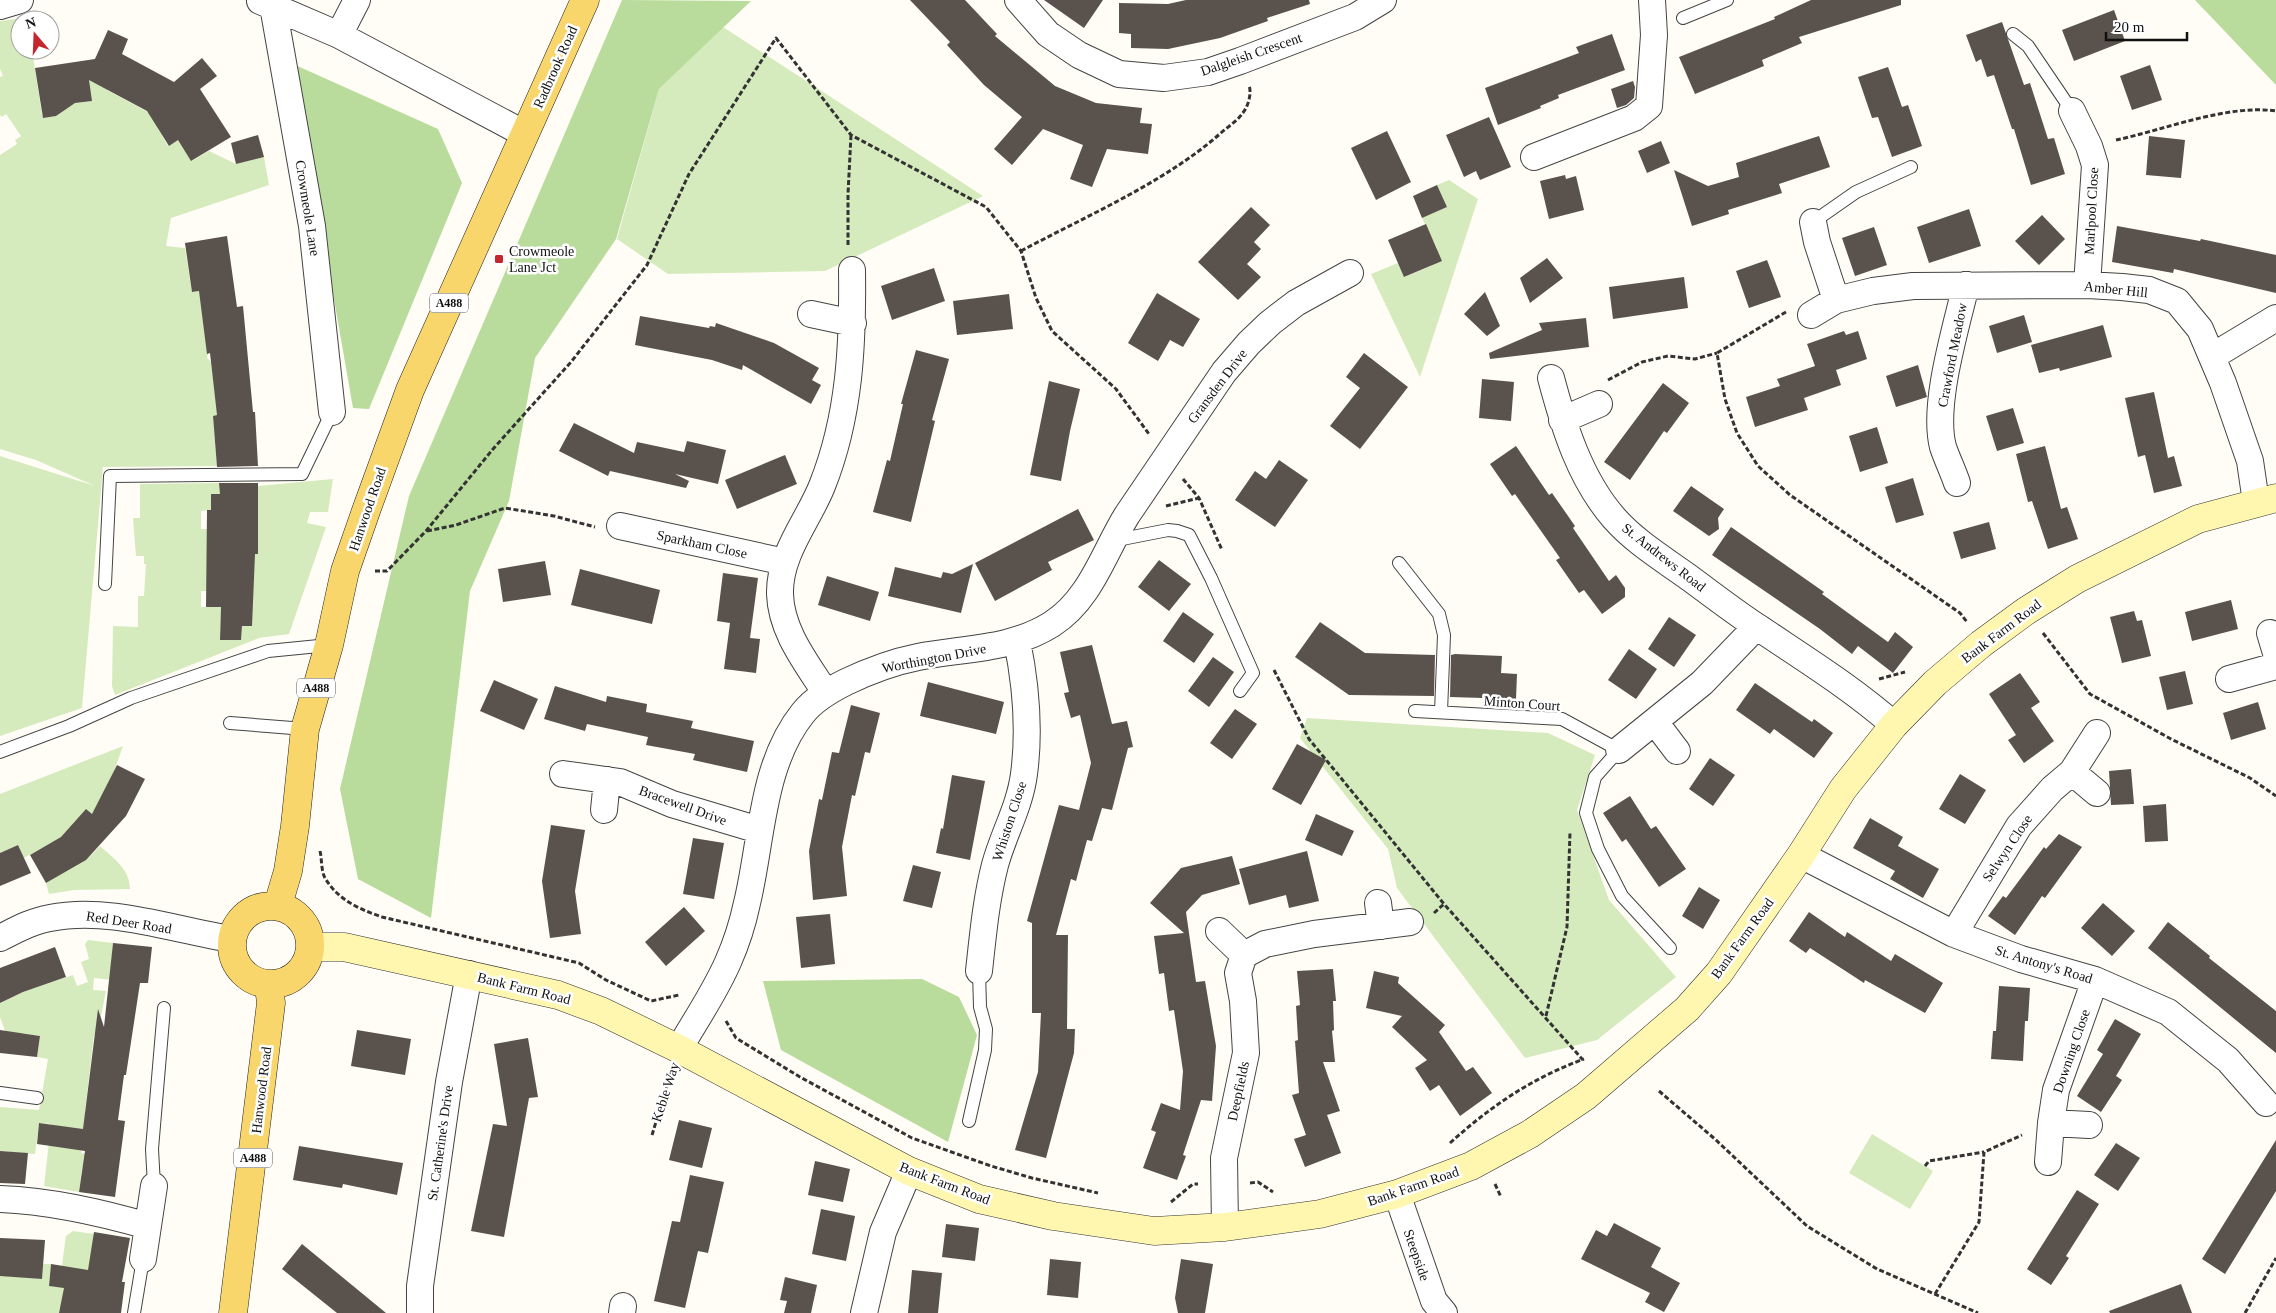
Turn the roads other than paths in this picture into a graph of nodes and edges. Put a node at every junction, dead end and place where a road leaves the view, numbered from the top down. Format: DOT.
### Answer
graph roads {
  1 [pos="20,0"];
  2 [pos="357,0"];
  3 [pos="585,0"];
  4 [pos="1018,0"];
  5 [pos="1382,0"];
  6 [pos="1652,0"];
  7 [pos="1727,0"];
  8 [pos="265,3"];
  9 [pos="0,6"];
  10 [pos="1683,18"];
  11 [pos="2013,34"];
  12 [pos="338,35"];
  13 [pos="2072,111"];
  14 [pos="525,134"];
  15 [pos="1534,157"];
  16 [pos="1911,167"];
  17 [pos="1813,222"];
  18 [pos="852,270"];
  19 [pos="1350,273"];
  20 [pos="1966,285"];
  21 [pos="2086,285"];
  22 [pos="1836,300"];
  23 [pos="811,314"];
  24 [pos="1811,315"];
  25 [pos="2276,318"];
  26 [pos="853,323"];
  27 [pos="2213,356"];
  28 [pos="1551,378"];
  29 [pos="1600,404"];
  30 [pos="332,412"];
  31 [pos="1562,420"];
  32 [pos="1165,457"];
  33 [pos="1957,483"];
  34 [pos="2266,500"];
  35 [pos="620,526"];
  36 [pos="1112,541"];
  37 [pos="785,562"];
  38 [pos="1399,563"];
  39 [pos="105,584"];
  40 [pos="1756,627"];
  41 [pos="1017,641"];
  42 [pos="328,645"];
  43 [pos="2276,666"];
  44 [pos="2229,679"];
  45 [pos="1240,691"];
  46 [pos="825,692"];
  47 [pos="1416,711"];
  48 [pos="1441,712"];
  49 [pos="1654,722"];
  50 [pos="230,723"];
  51 [pos="1894,725"];
  52 [pos="305,730"];
  53 [pos="2096,733"];
  54 [pos="1619,750"];
  55 [pos="1677,751"];
  56 [pos="0,752"];
  57 [pos="2072,772"];
  58 [pos="563,774"];
  59 [pos="607,780"];
  60 [pos="2097,793"];
  61 [pos="604,810"];
  62 [pos="759,830"];
  63 [pos="1801,854"];
  64 [pos="278,905"];
  65 [pos="1410,922"];
  66 [pos="1218,932"];
  67 [pos="1954,934"];
  68 [pos="0,938"];
  69 [pos="232,939"];
  70 [pos="311,947"];
  71 [pos="1670,948"];
  72 [pos="1244,955"];
  73 [pos="979,971"];
  74 [pos="469,974"];
  75 [pos="2095,980"];
  76 [pos="269,986"];
  77 [pos="164,1008"];
  78 [pos="679,1049"];
  79 [pos="0,1094"];
  80 [pos="37,1098"];
  81 [pos="2266,1103"];
  82 [pos="969,1121"];
  83 [pos="2051,1123"];
  84 [pos="2088,1125"];
  85 [pos="2048,1162"];
  86 [pos="909,1171"];
  87 [pos="154,1186"];
  88 [pos="1397,1194"];
  89 [pos="0,1199"];
  90 [pos="148,1226"];
  91 [pos="1225,1228"];
  92 [pos="143,1259"];
  93 [pos="134,1313"];
  94 [pos="233,1313"];
  95 [pos="420,1313"];
  96 [pos="864,1313"];
  97 [pos="1444,1313"];
  1 -- 9 [label="street"];
  2 -- 12 [label="street"];
  3 -- 14 [label="main road, Radbrook Road / A488"];
  4 -- 5 [label="street, Dalgleish Crescent"];
  6 -- 15 [label="street"];
  7 -- 10 [label="lane"];
  8 -- 12 [label="street, Crowmeole Lane"];
  8 -- 30 [label="street, Crowmeole Lane"];
  11 -- 13 [label="lane"];
  12 -- 14 [label="street, Crowmeole Lane"];
  13 -- 21 [label="street, Marlpool Close"];
  14 -- 42 [label="main road, Hanwood Road / A488"];
  16 -- 17 [label="lane"];
  17 -- 22 [label="street"];
  18 -- 26 [label="street"];
  19 -- 32 [label="street, Gransden Drive"];
  20 -- 21 [label="street, Amber Hill"];
  20 -- 22 [label="street, Amber Hill"];
  20 -- 33 [label="street, Crawford Meadow"];
  21 -- 27 [label="street, Amber Hill"];
  22 -- 24 [label="street, Amber Hill"];
  23 -- 26 [label="street"];
  25 -- 27 [label="street"];
  26 -- 37 [label="street"];
  27 -- 34 [label="street, Amber Hill"];
  28 -- 31 [label="street, St. Andrews Road"];
  29 -- 31 [label="street"];
  30 -- 39 [label="lane"];
  31 -- 40 [label="street, St. Andrews Road"];
  32 -- 36 [label="street, Worthington Drive"];
  34 -- 51 [label="street, Bank Farm Road"];
  35 -- 37 [label="street, Sparkham Close"];
  36 -- 41 [label="street, Worthington Drive"];
  36 -- 45 [label="lane"];
  37 -- 46 [label="street"];
  38 -- 48 [label="lane"];
  40 -- 49 [label="street"];
  40 -- 51 [label="street, St. Andrews Road"];
  41 -- 46 [label="street, Worthington Drive"];
  41 -- 73 [label="street, Whiston Close"];
  42 -- 52 [label="main road, Hanwood Road / A488"];
  42 -- 56 [label="lane"];
  43 -- 44 [label="street"];
  46 -- 62 [label="street, Worthington Drive"];
  47 -- 48 [label="lane, Minton Court"];
  48 -- 54 [label="lane, Minton Court"];
  49 -- 54 [label="street"];
  49 -- 55 [label="street"];
  50 -- 52 [label="lane"];
  51 -- 63 [label="street, Bank Farm Road"];
  52 -- 64 [label="main road, Hanwood Road / A488"];
  53 -- 57 [label="street, Selwyn Close"];
  54 -- 71 [label="lane"];
  57 -- 60 [label="street"];
  57 -- 67 [label="street, Selwyn Close"];
  58 -- 59 [label="street, Bracewell Drive"];
  59 -- 61 [label="street"];
  59 -- 62 [label="street, Bracewell Drive"];
  62 -- 78 [label="street, Worthington Drive"];
  63 -- 67 [label="street, St. Antony's Road"];
  63 -- 88 [label="street, Bank Farm Road"];
  64 -- 69 [label="main road"];
  64 -- 70 [label="main road"];
  65 -- 72 [label="street"];
  66 -- 72 [label="street"];
  67 -- 75 [label="street, St. Antony's Road"];
  68 -- 69 [label="street, Red Deer Road"];
  69 -- 76 [label="main road"];
  70 -- 74 [label="street, Bank Farm Road"];
  70 -- 76 [label="main road"];
  72 -- 91 [label="street, Deepfields"];
  73 -- 82 [label="lane"];
  74 -- 78 [label="street, Bank Farm Road"];
  74 -- 95 [label="street, St. Catherine's Drive"];
  75 -- 81 [label="street, St. Antony's Road"];
  75 -- 83 [label="street, Downing Close"];
  76 -- 94 [label="main road, Hanwood Road / A488"];
  77 -- 87 [label="lane"];
  78 -- 86 [label="street, Bank Farm Road"];
  79 -- 80 [label="lane"];
  83 -- 84 [label="street"];
  83 -- 85 [label="street, Downing Close"];
  86 -- 91 [label="street, Bank Farm Road"];
  86 -- 96 [label="street"];
  87 -- 90 [label="street"];
  88 -- 91 [label="street, Bank Farm Road"];
  88 -- 97 [label="street, Steepside"];
  89 -- 90 [label="street"];
  90 -- 92 [label="street"];
  92 -- 93 [label="lane"];
}
